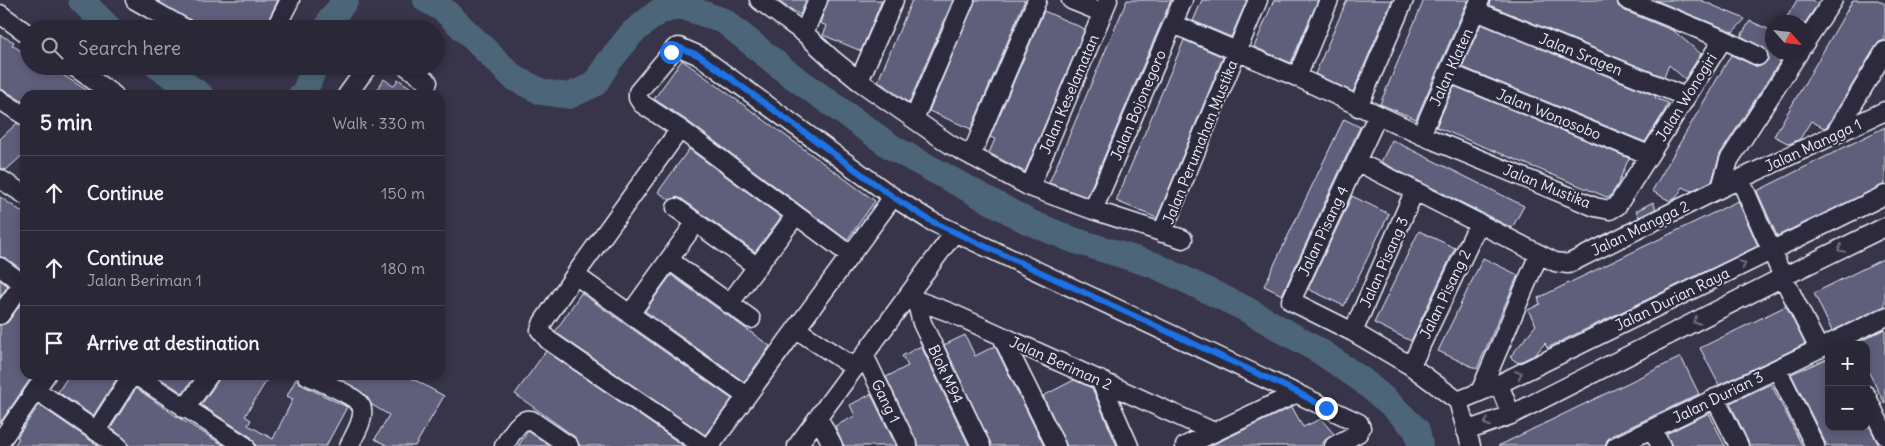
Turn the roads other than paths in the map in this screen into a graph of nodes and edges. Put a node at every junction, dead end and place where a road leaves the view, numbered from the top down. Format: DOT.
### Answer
graph roads {
  1 [pos="135,0"];
  2 [pos="290,0"];
  3 [pos="759,0"];
  4 [pos="818,0"];
  5 [pos="894,0"];
  6 [pos="965,0"];
  7 [pos="1036,0"];
  8 [pos="1071,0"];
  9 [pos="1182,0"];
  10 [pos="1258,0"];
  11 [pos="1329,0"];
  12 [pos="1404,0"];
  13 [pos="1627,0"];
  14 [pos="1833,0"];
  15 [pos="1478,6"];
  16 [pos="1106,7"];
  17 [pos="0,14"];
  18 [pos="170,20"];
  19 [pos="280,20"];
  20 [pos="1173,24"];
  21 [pos="20,28"];
  22 [pos="804,33"];
  23 [pos="1810,35"];
  24 [pos="1723,39"];
  25 [pos="1237,51"];
  26 [pos="1885,51"];
  27 [pos="1758,56"];
  28 [pos="1794,60"];
  29 [pos="1449,72"];
  30 [pos="86,75"];
  31 [pos="361,75"];
  32 [pos="418,75"];
  33 [pos="1297,77"];
  34 [pos="859,81"];
  35 [pos="428,82"];
  36 [pos="107,90"];
  37 [pos="351,90"];
  38 [pos="1686,97"];
  39 [pos="1,104"];
  40 [pos="1358,107"];
  41 [pos="1885,111"];
  42 [pos="20,114"];
  43 [pos="914,119"];
  44 [pos="1373,125"];
  45 [pos="680,129"];
  46 [pos="1835,134"];
  47 [pos="1421,135"];
  48 [pos="1649,155"];
  49 [pos="971,156"];
  50 [pos="1356,161"];
  51 [pos="0,179"];
  52 [pos="1740,179"];
  53 [pos="1030,187"];
  54 [pos="1721,188"];
  55 [pos="1414,192"];
  56 [pos="20,193"];
  57 [pos="1885,195"];
  58 [pos="893,197"];
  59 [pos="676,208"];
  60 [pos="1093,210"];
  61 [pos="796,215"];
  62 [pos="696,222"];
  63 [pos="1480,223"];
  64 [pos="1885,228"];
  65 [pos="954,233"];
  66 [pos="1162,233"];
  67 [pos="1184,239"];
  68 [pos="1771,250"];
  69 [pos="1539,254"];
  70 [pos="850,255"];
  71 [pos="669,260"];
  72 [pos="756,266"];
  73 [pos="0,267"];
  74 [pos="574,275"];
  75 [pos="1783,276"];
  76 [pos="20,281"];
  77 [pos="20,289"];
  78 [pos="912,297"];
  79 [pos="728,304"];
  80 [pos="630,314"];
  81 [pos="0,315"];
  82 [pos="1885,317"];
  83 [pos="751,319"];
  84 [pos="796,328"];
  85 [pos="1352,332"];
  86 [pos="1002,337"];
  87 [pos="1843,341"];
  88 [pos="1825,347"];
  89 [pos="1819,349"];
  90 [pos="860,362"];
  91 [pos="1411,366"];
  92 [pos="1777,369"];
  93 [pos="43,380"];
  94 [pos="130,380"];
  95 [pos="141,380"];
  96 [pos="205,380"];
  97 [pos="317,380"];
  98 [pos="1100,380"];
  99 [pos="1499,384"];
  100 [pos="36,390"];
  101 [pos="1297,392"];
  102 [pos="1480,392"];
  103 [pos="746,396"];
  104 [pos="1715,398"];
  105 [pos="1458,401"];
  106 [pos="1870,403"];
  107 [pos="185,409"];
  108 [pos="1511,415"];
  109 [pos="818,417"];
  110 [pos="1652,428"];
  111 [pos="96,431"];
  112 [pos="1214,432"];
  113 [pos="1885,435"];
  114 [pos="1468,438"];
  115 [pos="0,442"];
  116 [pos="118,446"];
  117 [pos="245,446"];
  118 [pos="349,446"];
  119 [pos="504,446"];
  120 [pos="569,446"];
  121 [pos="703,446"];
  122 [pos="710,446"];
  123 [pos="797,446"];
  124 [pos="833,446"];
  125 [pos="908,446"];
  126 [pos="981,446"];
  127 [pos="1056,446"];
  128 [pos="1129,446"];
  129 [pos="1185,446"];
  130 [pos="1334,446"];
  131 [pos="1616,446"];
  132 [pos="1661,446"];
  133 [pos="1738,446"];
  134 [pos="1815,446"];
  1 -- 18 [label="street"];
  2 -- 19 [label="street"];
  3 -- 22 [label="street, Jalan Perumahan Mustika"];
  4 -- 22 [label="street"];
  5 -- 34 [label="street"];
  6 -- 43 [label="street"];
  7 -- 49 [label="street"];
  8 -- 16 [label="street"];
  9 -- 20 [label="street, Jalan Bojonegoro"];
  10 -- 25 [label="street, Jalan Perumahan Mustika"];
  11 -- 33 [label="street"];
  12 -- 40 [label="street"];
  13 -- 24 [label="street"];
  14 -- 23 [label="street"];
  15 -- 29 [label="street, Jalan Klaten"];
  15 -- 38 [label="street, Jalan Sragen"];
  16 -- 53 [label="street, Jalan Keselamatan"];
  17 -- 21 [label="street"];
  20 -- 25 [label="street"];
  20 -- 60 [label="street, Jalan Bojonegoro"];
  22 -- 34 [label="street, Jalan Perumahan Mustika"];
  24 -- 27 [label="street"];
  24 -- 38 [label="street, Jalan Wonogiri"];
  25 -- 33 [label="street"];
  25 -- 66 [label="street, Jalan Perumahan Mustika"];
  26 -- 46 [label="street"];
  28 -- 54 [label="street"];
  29 -- 47 [label="street, Jalan Klaten"];
  29 -- 48 [label="street, Jalan Wonosobo"];
  30 -- 36 [label="street"];
  31 -- 37 [label="street"];
  32 -- 35 [label="street"];
  33 -- 40 [label="street"];
  34 -- 43 [label="street, Jalan Perumahan Mustika"];
  38 -- 48 [label="street, Jalan Wonogiri"];
  39 -- 42 [label="street"];
  40 -- 47 [label="street"];
  41 -- 46 [label="street, Jalan Mangga 1"];
  43 -- 49 [label="street, Jalan Perumahan Mustika"];
  44 -- 50 [label="street, Jalan Pisang 4"];
  45 -- 58 [label="street"];
  45 -- 61 [label="street"];
  45 -- 74 [label="street"];
  46 -- 52 [label="street, Jalan Mangga 1"];
  47 -- 48 [label="street, Jalan Mustika"];
  49 -- 53 [label="street, Jalan Perumahan Mustika"];
  50 -- 55 [label="street, Jalan Mangga 2"];
  50 -- 85 [label="street, Jalan Pisang 4"];
  51 -- 56 [label="street"];
  52 -- 54 [label="street, Jalan Mangga 2"];
  52 -- 68 [label="street"];
  53 -- 60 [label="street, Jalan Perumahan Mustika"];
  54 -- 69 [label="street, Jalan Mangga 2"];
  55 -- 63 [label="street, Jalan Mangga 2"];
  55 -- 85 [label="street, Jalan Pisang 3"];
  57 -- 68 [label="street, Jalan Durian Raya"];
  58 -- 65 [label="street"];
  58 -- 70 [label="street"];
  59 -- 62 [label="street"];
  60 -- 66 [label="street, Jalan Perumahan Mustika"];
  61 -- 70 [label="street"];
  61 -- 72 [label="street"];
  62 -- 71 [label="street"];
  62 -- 72 [label="street"];
  63 -- 69 [label="street, Jalan Mangga 2"];
  63 -- 91 [label="street, Jalan Pisang 2"];
  64 -- 75 [label="street, Jalan Durian Raya, one-way"];
  65 -- 78 [label="street"];
  65 -- 101 [label="street"];
  66 -- 67 [label="street, Jalan Perumahan Mustika"];
  68 -- 75 [label="street"];
  99 -- 68 [label="street, Jalan Durian Raya, one-way"];
  69 -- 102 [label="street"];
  70 -- 84 [label="street"];
  71 -- 79 [label="street"];
  71 -- 80 [label="street"];
  72 -- 79 [label="street"];
  73 -- 76 [label="street"];
  74 -- 80 [label="street"];
  74 -- 121 [label="street"];
  75 -- 89 [label="street"];
  75 -- 108 [label="street, Jalan Durian Raya, one-way"];
  77 -- 81 [label="street"];
  78 -- 86 [label="street, Jalan Beriman 2"];
  78 -- 90 [label="street"];
  78 -- 126 [label="street, Blok M94"];
  79 -- 83 [label="street"];
  80 -- 103 [label="street"];
  82 -- 87 [label="street, Jalan Durian 3"];
  84 -- 90 [label="street"];
  84 -- 103 [label="street"];
  85 -- 91 [label="street"];
  86 -- 98 [label="street, Jalan Beriman 2"];
  86 -- 127 [label="street"];
  88 -- 89 [label="street, Jalan Durian 3"];
  89 -- 92 [label="street, Jalan Durian 3"];
  90 -- 109 [label="street"];
  90 -- 125 [label="street, Gang 1"];
  91 -- 105 [label="street"];
  92 -- 104 [label="street, Jalan Durian 3"];
  92 -- 134 [label="street"];
  93 -- 100 [label="street"];
  94 -- 111 [label="street"];
  95 -- 107 [label="street"];
  96 -- 107 [label="street"];
  97 -- 118 [label="street"];
  98 -- 112 [label="street, Jalan Beriman 2"];
  98 -- 128 [label="street"];
  99 -- 102 [label="street, Jalan Durian Raya"];
  99 -- 108 [label="street"];
  100 -- 111 [label="street"];
  100 -- 115 [label="street"];
  101 -- 112 [label="street"];
  101 -- 130 [label="street"];
  102 -- 105 [label="street, Jalan Durian Raya"];
  103 -- 122 [label="street"];
  104 -- 110 [label="street, Jalan Durian 3"];
  104 -- 133 [label="street"];
  105 -- 114 [label="street"];
  106 -- 113 [label="street"];
  107 -- 117 [label="street"];
  108 -- 114 [label="street, Jalan Durian Raya, one-way"];
  109 -- 123 [label="street"];
  109 -- 124 [label="street"];
  110 -- 131 [label="street, Jalan Durian 3"];
  110 -- 132 [label="street"];
  111 -- 116 [label="street"];
  112 -- 129 [label="street"];
  119 -- 120 [label="street"];
}
